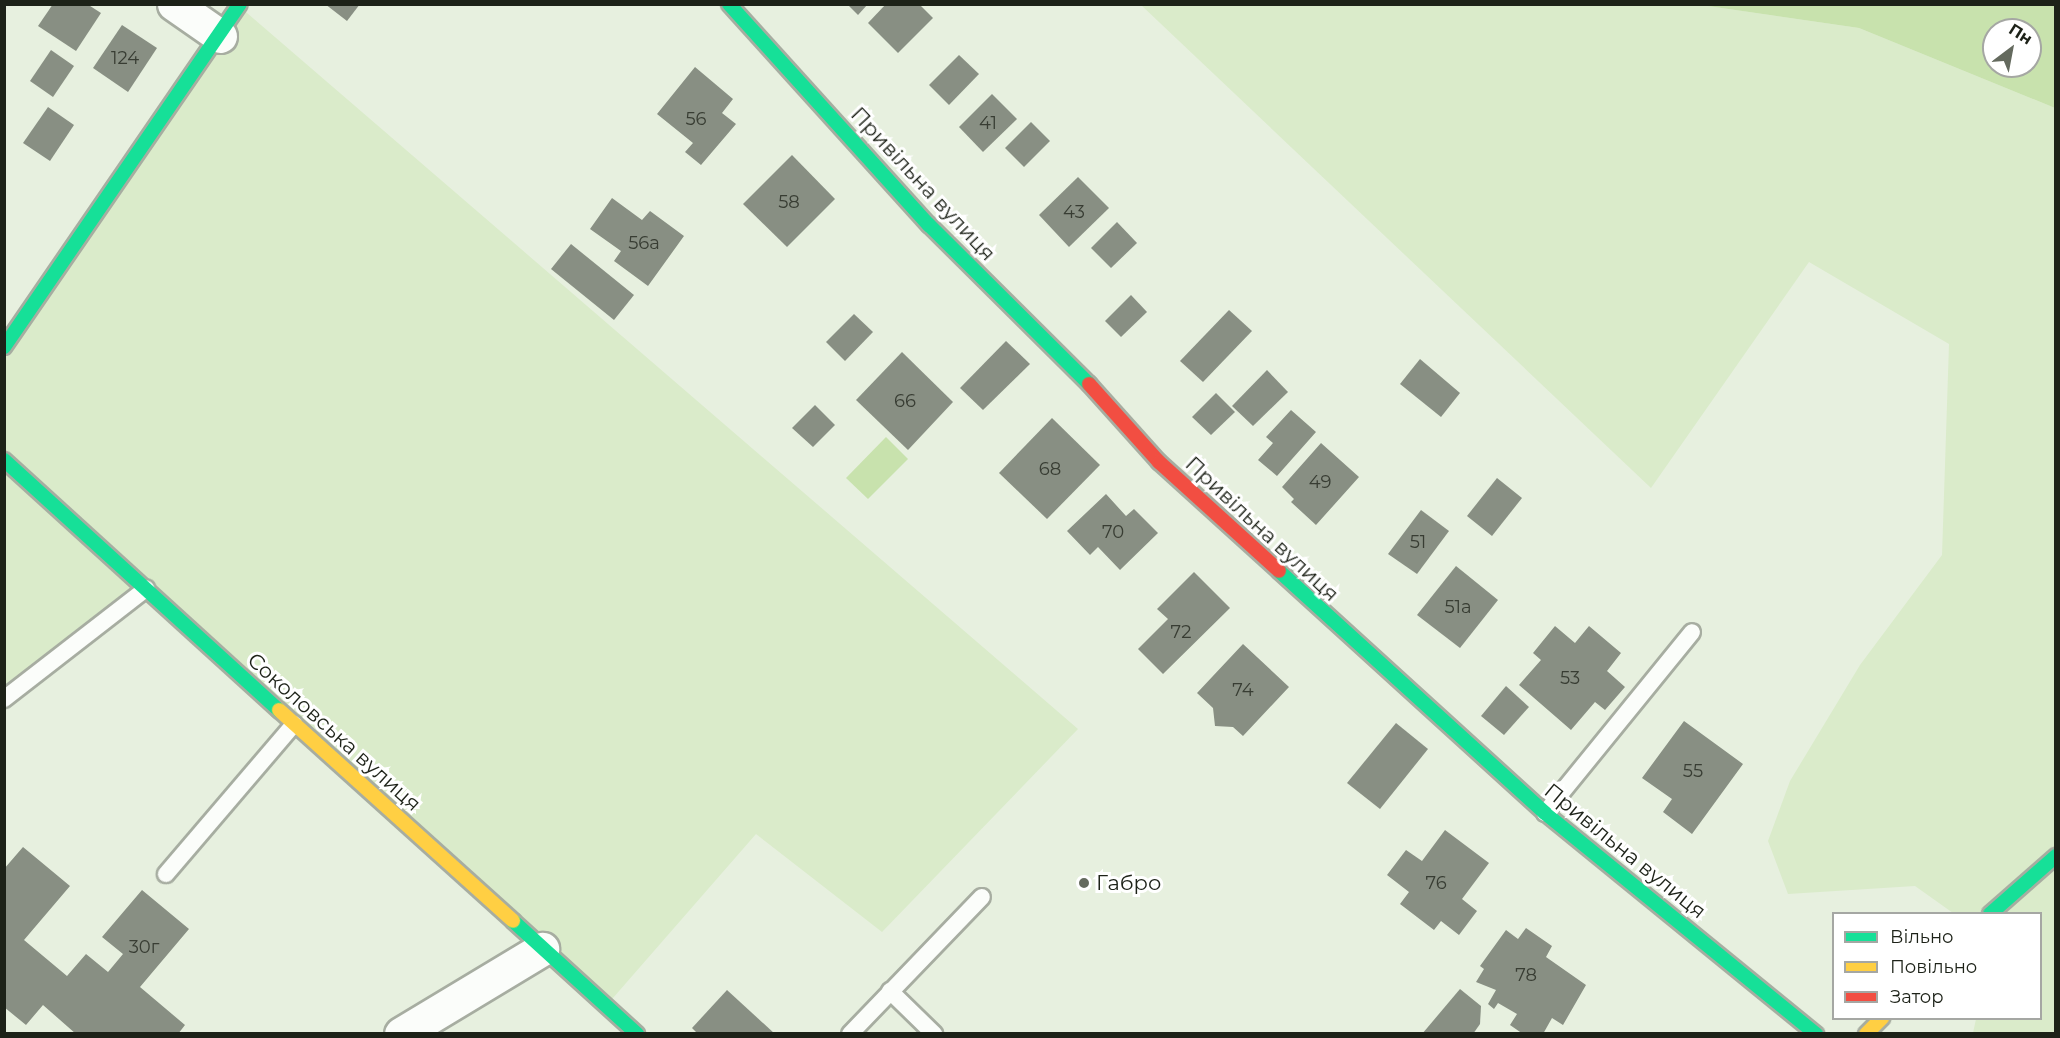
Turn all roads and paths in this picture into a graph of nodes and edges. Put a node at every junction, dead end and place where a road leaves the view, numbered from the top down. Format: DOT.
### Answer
graph roads {
  1 [pos="174,4"];
  2 [pos="240,4"];
  3 [pos="729,4"];
  4 [pos="220,36"];
  5 [pos="4,347"];
  6 [pos="4,460"];
  7 [pos="146,589"];
  8 [pos="1692,632"];
  9 [pos="4,699"];
  10 [pos="294,724"];
  11 [pos="1545,813"];
  12 [pos="2055,856"];
  13 [pos="166,873"];
  14 [pos="982,897"];
  15 [pos="1992,912"];
  16 [pos="542,949"];
  17 [pos="890,991"];
  18 [pos="1880,1020"];
  19 [pos="401,1034"];
  20 [pos="637,1034"];
  21 [pos="850,1034"];
  22 [pos="934,1034"];
  23 [pos="1815,1034"];
  24 [pos="1866,1034"];
  1 -- 4 [label="street"];
  2 -- 4 [label="street"];
  3 -- 11 [label="street, Привільна вулиця"];
  4 -- 5 [label="street"];
  6 -- 7 [label="street, Соколовська вулиця"];
  7 -- 9 [label="lane"];
  7 -- 10 [label="street, Соколовська вулиця"];
  8 -- 11 [label="lane"];
  10 -- 13 [label="lane"];
  10 -- 16 [label="street, Соколовська вулиця"];
  11 -- 23 [label="street, Привільна вулиця"];
  12 -- 15 [label="street"];
  14 -- 17 [label="lane"];
  16 -- 19 [label="street"];
  16 -- 20 [label="street, Соколовська вулиця"];
  17 -- 21 [label="lane"];
  17 -- 22 [label="lane"];
  18 -- 24 [label="street"];
}
